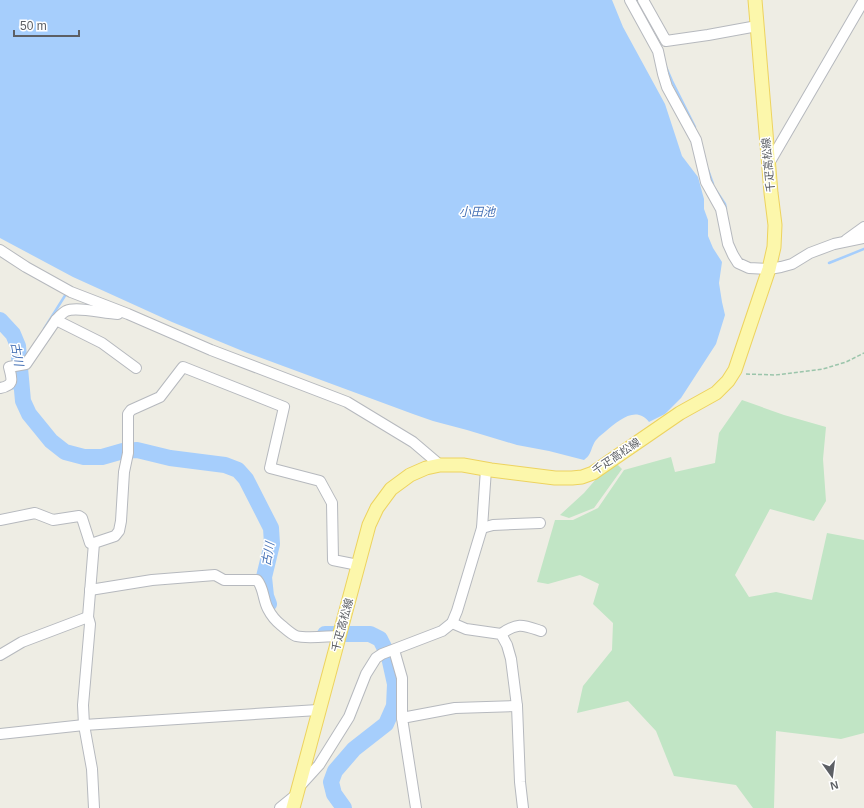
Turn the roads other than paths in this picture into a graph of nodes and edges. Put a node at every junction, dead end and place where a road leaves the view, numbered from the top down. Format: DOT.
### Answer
graph roads {
  1 [pos="630,0"];
  2 [pos="643,0"];
  3 [pos="755,0"];
  4 [pos="864,0"];
  5 [pos="757,26"];
  6 [pos="768,165"];
  7 [pos="864,227"];
  8 [pos="864,238"];
  9 [pos="843,242"];
  10 [pos="0,250"];
  11 [pos="769,269"];
  12 [pos="128,314"];
  13 [pos="56,320"];
  14 [pos="136,368"];
  15 [pos="0,388"];
  16 [pos="440,464"];
  17 [pos="486,469"];
  18 [pos="0,520"];
  19 [pos="540,523"];
  20 [pos="482,528"];
  21 [pos="94,543"];
  22 [pos="358,565"];
  23 [pos="90,590"];
  24 [pos="88,617"];
  25 [pos="452,623"];
  26 [pos="541,630"];
  27 [pos="340,632"];
  28 [pos="501,634"];
  29 [pos="389,652"];
  30 [pos="0,655"];
  31 [pos="517,706"];
  32 [pos="318,710"];
  33 [pos="402,718"];
  34 [pos="84,725"];
  35 [pos="0,734"];
  36 [pos="296,797"];
  37 [pos="94,808"];
  38 [pos="280,808"];
  39 [pos="416,808"];
  40 [pos="523,808"];
  1 -- 11 [label="street"];
  2 -- 5 [label="street"];
  3 -- 5 [label="main road, 千疋高松線"];
  4 -- 6 [label="street"];
  5 -- 6 [label="main road, 千疋高松線"];
  6 -- 11 [label="main road, 千疋高松線"];
  7 -- 9 [label="street"];
  8 -- 9 [label="street"];
  9 -- 11 [label="street"];
  10 -- 12 [label="street"];
  11 -- 17 [label="main road, 千疋高松線"];
  12 -- 13 [label="street"];
  12 -- 16 [label="street"];
  13 -- 14 [label="street"];
  13 -- 15 [label="street"];
  16 -- 17 [label="main road, 千疋高松線"];
  16 -- 22 [label="main road, 千疋高松線"];
  17 -- 20 [label="street"];
  18 -- 21 [label="street"];
  19 -- 20 [label="street"];
  20 -- 25 [label="street"];
  21 -- 22 [label="street"];
  21 -- 23 [label="street"];
  22 -- 27 [label="main road, 千疋高松線"];
  23 -- 24 [label="street"];
  23 -- 27 [label="street"];
  24 -- 30 [label="street"];
  24 -- 34 [label="street"];
  25 -- 28 [label="street"];
  25 -- 29 [label="street"];
  26 -- 28 [label="street"];
  27 -- 32 [label="main road, 千疋高松線"];
  28 -- 31 [label="street"];
  29 -- 33 [label="street"];
  29 -- 36 [label="street"];
  31 -- 33 [label="street"];
  31 -- 40 [label="street"];
  32 -- 34 [label="street"];
  32 -- 36 [label="main road, 千疋高松線"];
  33 -- 39 [label="street"];
  34 -- 35 [label="street"];
  34 -- 37 [label="street"];
  36 -- 38 [label="street"];
}
